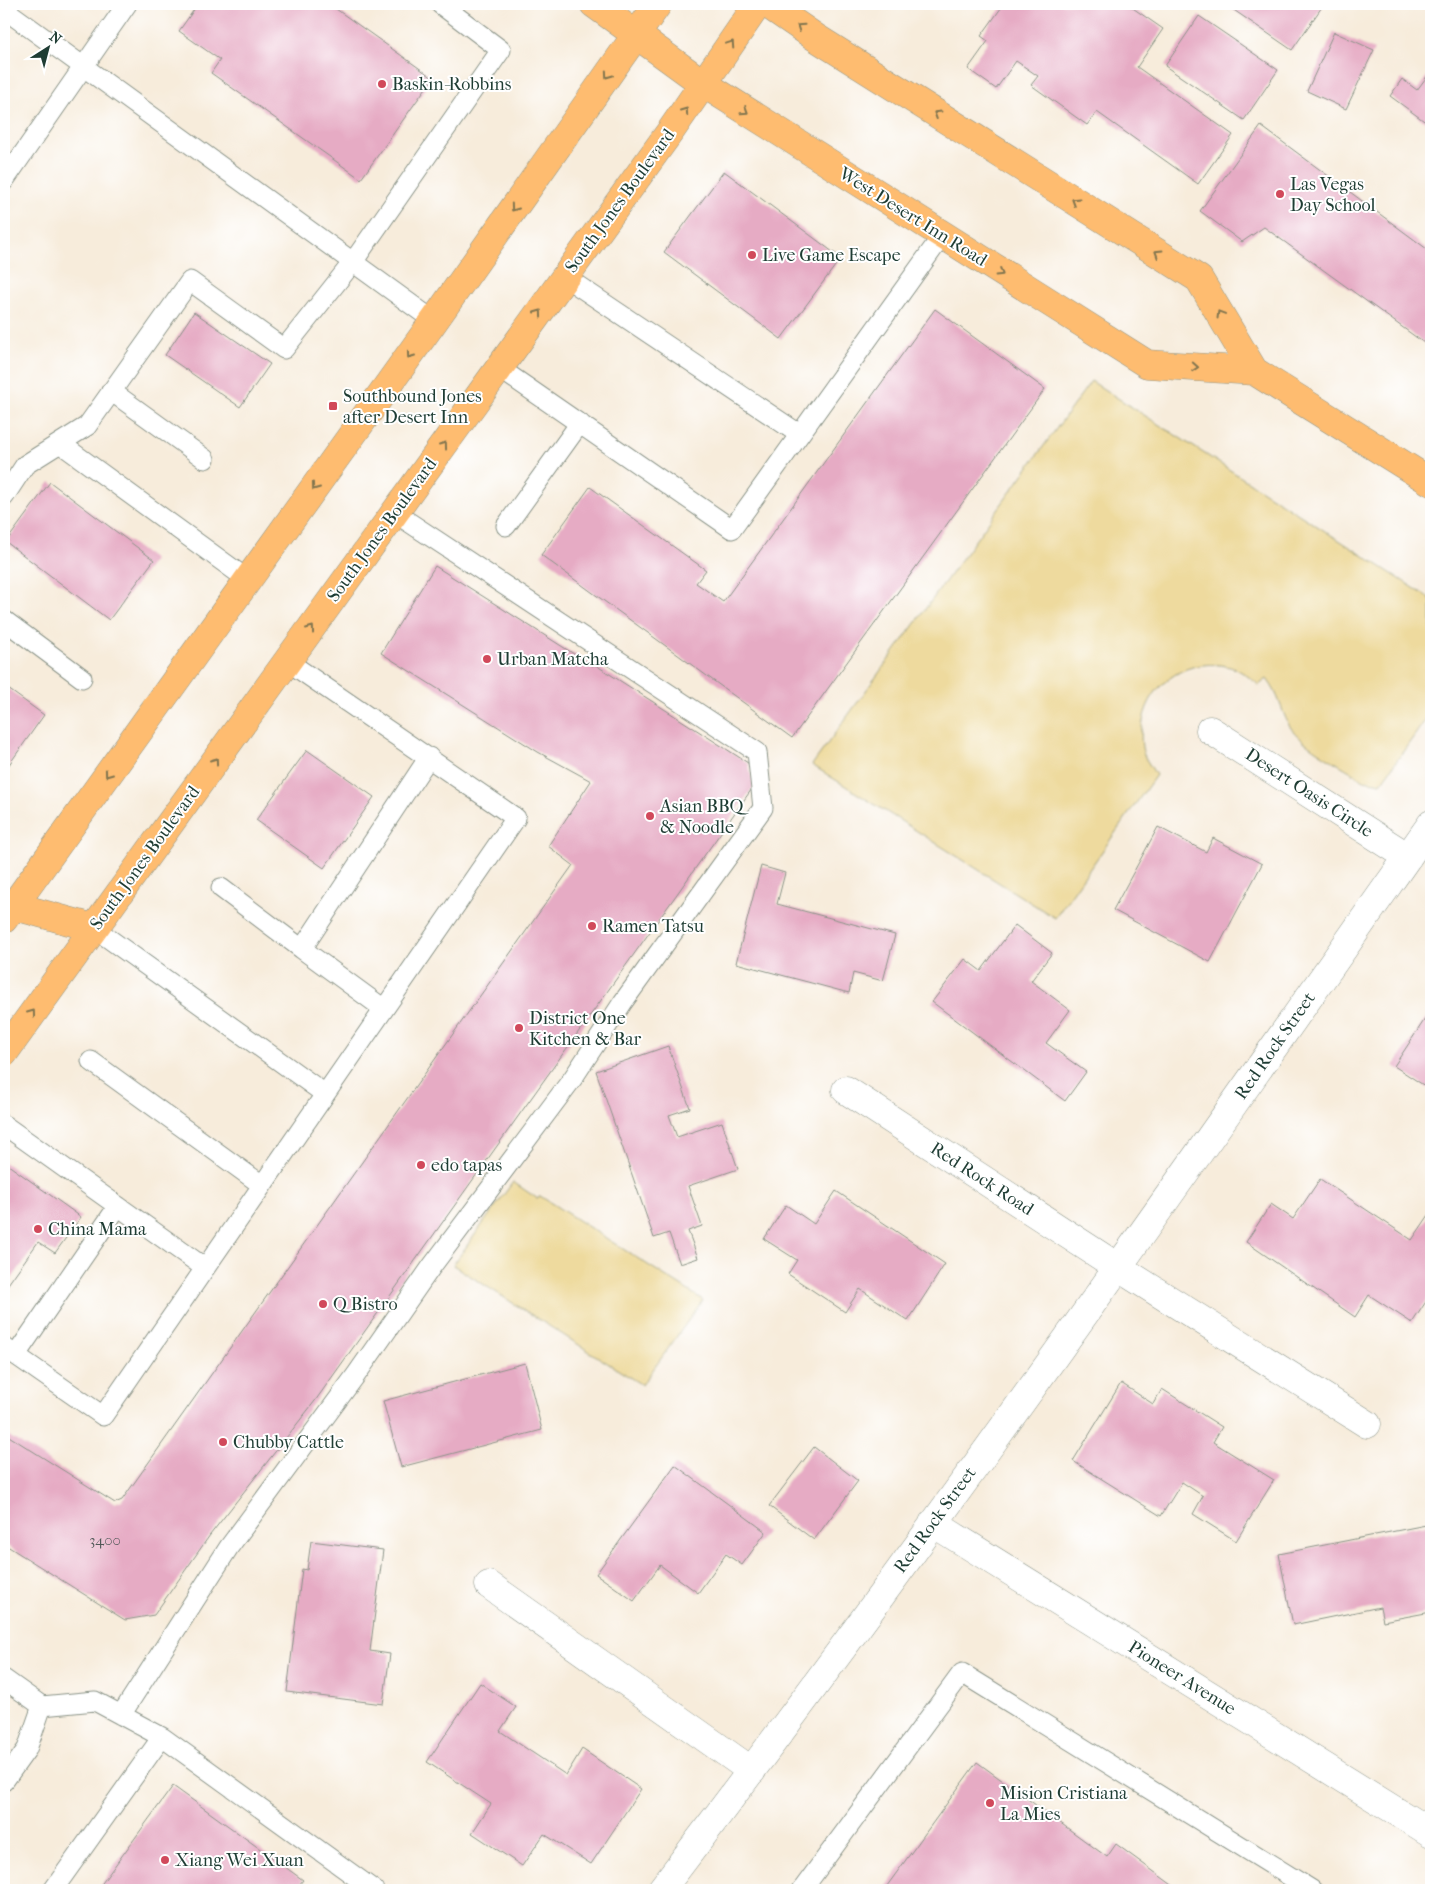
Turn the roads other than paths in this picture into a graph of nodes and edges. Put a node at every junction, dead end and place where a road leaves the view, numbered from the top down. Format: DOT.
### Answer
graph roads {
  1 [pos="127,4"];
  2 [pos="440,4"];
  3 [pos="594,4"];
  4 [pos="658,4"];
  5 [pos="758,4"];
  6 [pos="767,4"];
  7 [pos="4,9"];
  8 [pos="636,35"];
  9 [pos="82,66"];
  10 [pos="704,84"];
  11 [pos="4,181"];
  12 [pos="942,236"];
  13 [pos="353,262"];
  14 [pos="565,277"];
  15 [pos="434,321"];
  16 [pos="500,368"];
  17 [pos="1254,371"];
  18 [pos="110,391"];
  19 [pos="580,423"];
  20 [pos="799,434"];
  21 [pos="61,444"];
  22 [pos="205,460"];
  23 [pos="1431,482"];
  24 [pos="4,497"];
  25 [pos="395,513"];
  26 [pos="506,526"];
  27 [pos="248,580"];
  28 [pos="4,620"];
  29 [pos="287,661"];
  30 [pos="82,678"];
  31 [pos="1210,730"];
  32 [pos="429,757"];
  33 [pos="1431,824"];
  34 [pos="1408,857"];
  35 [pos="221,888"];
  36 [pos="9,913"];
  37 [pos="94,928"];
  38 [pos="302,949"];
  39 [pos="384,1009"];
  40 [pos="4,1053"];
  41 [pos="91,1061"];
  42 [pos="846,1090"];
  43 [pos="325,1094"];
  44 [pos="4,1125"];
  45 [pos="262,1185"];
  46 [pos="118,1206"];
  47 [pos="205,1268"];
  48 [pos="1119,1268"];
  49 [pos="10,1351"];
  50 [pos="1367,1424"];
  51 [pos="933,1522"];
  52 [pos="489,1586"];
  53 [pos="4,1679"];
  54 [pos="42,1706"];
  55 [pos="121,1715"];
  56 [pos="162,1737"];
  57 [pos="752,1771"];
  58 [pos="4,1781"];
  59 [pos="1431,1834"];
  60 [pos="53,1890"];
  61 [pos="374,1890"];
  62 [pos="662,1890"];
  63 [pos="802,1890"];
  64 [pos="1312,1890"];
  1 -- 9 [label="lane"];
  2 -- 13 [label="lane"];
  3 -- 8 [label="main road, West Desert Inn Road"];
  4 -- 8 [label="main road"];
  10 -- 5 [label="main road, South Jones Boulevard, one-way"];
  17 -- 6 [label="main road, West Desert Inn Road, one-way"];
  7 -- 9 [label="lane"];
  8 -- 10 [label="main road, West Desert Inn Road"];
  8 -- 15 [label="main road, one-way"];
  9 -- 11 [label="lane"];
  9 -- 13 [label="lane"];
  10 -- 12 [label="main road, West Desert Inn Road, one-way"];
  14 -- 10 [label="main road, South Jones Boulevard, one-way"];
  12 -- 17 [label="main road, West Desert Inn Road, one-way"];
  12 -- 20 [label="lane"];
  13 -- 15 [label="lane"];
  13 -- 18 [label="lane"];
  16 -- 14 [label="main road, South Jones Boulevard, one-way"];
  14 -- 20 [label="lane"];
  15 -- 27 [label="main road, one-way"];
  16 -- 19 [label="lane"];
  25 -- 16 [label="main road, South Jones Boulevard, one-way"];
  17 -- 23 [label="main road, West Desert Inn Road"];
  18 -- 21 [label="lane"];
  18 -- 22 [label="lane"];
  19 -- 20 [label="lane"];
  19 -- 26 [label="lane"];
  21 -- 24 [label="lane"];
  21 -- 27 [label="lane"];
  29 -- 25 [label="main road, South Jones Boulevard, one-way"];
  25 -- 55 [label="lane"];
  27 -- 36 [label="main road, one-way"];
  28 -- 30 [label="lane"];
  29 -- 32 [label="lane"];
  37 -- 29 [label="main road, South Jones Boulevard, one-way"];
  31 -- 34 [label="street, Desert Oasis Circle"];
  32 -- 38 [label="lane"];
  32 -- 39 [label="lane"];
  33 -- 34 [label="street, Red Rock Street"];
  34 -- 48 [label="street, Red Rock Street"];
  35 -- 38 [label="lane"];
  36 -- 37 [label="main road"];
  40 -- 37 [label="main road, South Jones Boulevard, one-way"];
  37 -- 43 [label="lane"];
  38 -- 39 [label="lane"];
  39 -- 43 [label="lane"];
  41 -- 45 [label="lane"];
  42 -- 48 [label="street, Red Rock Road"];
  43 -- 45 [label="lane"];
  44 -- 46 [label="lane"];
  45 -- 47 [label="lane"];
  46 -- 47 [label="lane"];
  46 -- 49 [label="lane"];
  47 -- 49 [label="lane"];
  48 -- 50 [label="street"];
  48 -- 51 [label="street, Red Rock Street"];
  51 -- 57 [label="street, Red Rock Street"];
  51 -- 59 [label="street, Pioneer Avenue"];
  52 -- 57 [label="street"];
  53 -- 54 [label="lane"];
  54 -- 55 [label="lane"];
  54 -- 58 [label="lane"];
  55 -- 56 [label="lane"];
  56 -- 60 [label="lane"];
  56 -- 61 [label="lane"];
  57 -- 62 [label="street, Red Rock Street"];
  63 -- 64 [label="lane"];
}
